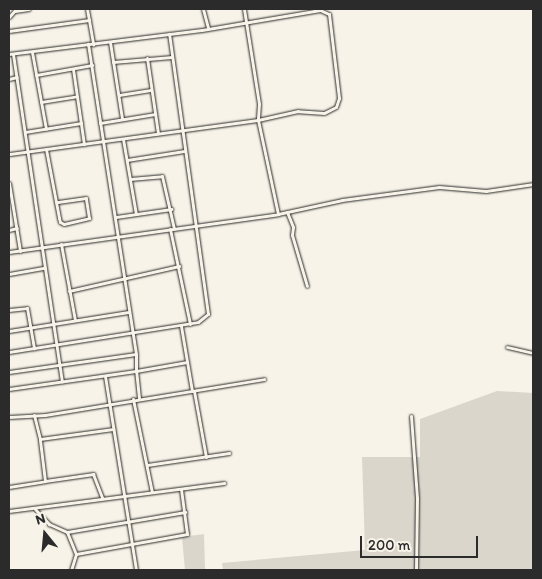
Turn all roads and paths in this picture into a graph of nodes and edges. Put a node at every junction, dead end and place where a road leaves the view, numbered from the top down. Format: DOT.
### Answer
graph roads {
  1 [pos="29,9"];
  2 [pos="87,9"];
  3 [pos="203,9"];
  4 [pos="244,9"];
  5 [pos="15,10"];
  6 [pos="9,17"];
  7 [pos="89,20"];
  8 [pos="246,22"];
  9 [pos="208,28"];
  10 [pos="9,32"];
  11 [pos="169,34"];
  12 [pos="110,42"];
  13 [pos="88,44"];
  14 [pos="93,44"];
  15 [pos="32,52"];
  16 [pos="9,54"];
  17 [pos="14,54"];
  18 [pos="172,57"];
  19 [pos="146,58"];
  20 [pos="114,62"];
  21 [pos="92,65"];
  22 [pos="73,69"];
  23 [pos="36,74"];
  24 [pos="17,77"];
  25 [pos="9,79"];
  26 [pos="151,90"];
  27 [pos="119,94"];
  28 [pos="77,96"];
  29 [pos="41,102"];
  30 [pos="155,114"];
  31 [pos="122,118"];
  32 [pos="258,120"];
  33 [pos="100,122"];
  34 [pos="81,123"];
  35 [pos="46,129"];
  36 [pos="182,129"];
  37 [pos="25,132"];
  38 [pos="158,133"];
  39 [pos="123,139"];
  40 [pos="104,141"];
  41 [pos="84,144"];
  42 [pos="46,149"];
  43 [pos="184,150"];
  44 [pos="28,152"];
  45 [pos="9,154"];
  46 [pos="127,160"];
  47 [pos="130,179"];
  48 [pos="9,183"];
  49 [pos="533,184"];
  50 [pos="10,195"];
  51 [pos="56,202"];
  52 [pos="171,210"];
  53 [pos="286,212"];
  54 [pos="136,214"];
  55 [pos="278,214"];
  56 [pos="116,216"];
  57 [pos="196,226"];
  58 [pos="17,228"];
  59 [pos="172,229"];
  60 [pos="9,230"];
  61 [pos="118,236"];
  62 [pos="61,244"];
  63 [pos="41,247"];
  64 [pos="20,250"];
  65 [pos="9,252"];
  66 [pos="179,266"];
  67 [pos="44,268"];
  68 [pos="9,274"];
  69 [pos="124,278"];
  70 [pos="307,286"];
  71 [pos="69,290"];
  72 [pos="9,310"];
  73 [pos="129,312"];
  74 [pos="75,320"];
  75 [pos="52,323"];
  76 [pos="190,324"];
  77 [pos="181,326"];
  78 [pos="31,327"];
  79 [pos="9,331"];
  80 [pos="133,334"];
  81 [pos="56,345"];
  82 [pos="507,347"];
  83 [pos="34,348"];
  84 [pos="9,352"];
  85 [pos="533,352"];
  86 [pos="136,354"];
  87 [pos="187,362"];
  88 [pos="59,365"];
  89 [pos="136,371"];
  90 [pos="9,372"];
  91 [pos="105,376"];
  92 [pos="264,379"];
  93 [pos="62,381"];
  94 [pos="9,389"];
  95 [pos="193,391"];
  96 [pos="139,398"];
  97 [pos="133,399"];
  98 [pos="108,403"];
  99 [pos="34,415"];
  100 [pos="9,416"];
  101 [pos="412,416"];
  102 [pos="113,430"];
  103 [pos="40,439"];
  104 [pos="229,453"];
  105 [pos="206,457"];
  106 [pos="147,465"];
  107 [pos="45,482"];
  108 [pos="224,483"];
  109 [pos="9,487"];
  110 [pos="181,488"];
  111 [pos="152,492"];
  112 [pos="123,496"];
  113 [pos="102,498"];
  114 [pos="34,508"];
  115 [pos="9,511"];
  116 [pos="185,512"];
  117 [pos="128,521"];
  118 [pos="67,532"];
  119 [pos="132,542"];
  120 [pos="76,554"];
  121 [pos="71,570"];
  122 [pos="136,570"];
  123 [pos="416,570"];
  1 -- 5 [label="street"];
  2 -- 7 [label="street"];
  3 -- 9 [label="street"];
  4 -- 8 [label="street"];
  5 -- 6 [label="street"];
  7 -- 10 [label="street"];
  7 -- 14 [label="street"];
  8 -- 9 [label="street"];
  8 -- 32 [label="street"];
  8 -- 32 [label="street"];
  9 -- 11 [label="street"];
  11 -- 12 [label="street"];
  11 -- 18 [label="street"];
  12 -- 14 [label="street"];
  12 -- 20 [label="street"];
  13 -- 14 [label="street"];
  13 -- 15 [label="street"];
  13 -- 21 [label="street"];
  15 -- 17 [label="street"];
  15 -- 23 [label="street"];
  16 -- 17 [label="street"];
  17 -- 24 [label="street"];
  18 -- 19 [label="street"];
  18 -- 36 [label="street"];
  19 -- 20 [label="street"];
  19 -- 26 [label="street"];
  20 -- 27 [label="street"];
  21 -- 22 [label="street"];
  21 -- 33 [label="street"];
  22 -- 23 [label="street"];
  22 -- 28 [label="street"];
  23 -- 29 [label="street"];
  24 -- 25 [label="street"];
  24 -- 37 [label="street"];
  26 -- 27 [label="street"];
  26 -- 30 [label="street"];
  27 -- 31 [label="street"];
  28 -- 29 [label="street"];
  28 -- 34 [label="street"];
  29 -- 35 [label="street"];
  30 -- 31 [label="street"];
  30 -- 38 [label="street"];
  31 -- 33 [label="street"];
  32 -- 36 [label="street"];
  32 -- 55 [label="street"];
  33 -- 40 [label="street"];
  34 -- 35 [label="street"];
  34 -- 41 [label="street"];
  35 -- 37 [label="street"];
  36 -- 38 [label="street"];
  36 -- 43 [label="street"];
  37 -- 44 [label="street"];
  38 -- 39 [label="street"];
  39 -- 40 [label="street"];
  39 -- 46 [label="street"];
  40 -- 41 [label="street"];
  40 -- 56 [label="street"];
  41 -- 42 [label="street"];
  42 -- 44 [label="street"];
  42 -- 51 [label="street"];
  43 -- 46 [label="street"];
  43 -- 57 [label="street"];
  44 -- 45 [label="street"];
  44 -- 63 [label="street"];
  46 -- 47 [label="street"];
  47 -- 52 [label="street"];
  47 -- 54 [label="street"];
  48 -- 50 [label="street"];
  49 -- 53 [label="street"];
  50 -- 58 [label="street"];
  51 -- 51 [label="street"];
  52 -- 54 [label="street"];
  52 -- 59 [label="street"];
  53 -- 55 [label="street"];
  53 -- 70 [label="street"];
  54 -- 56 [label="street"];
  55 -- 57 [label="street"];
  56 -- 61 [label="street"];
  57 -- 59 [label="street"];
  57 -- 76 [label="street"];
  58 -- 60 [label="street"];
  58 -- 64 [label="street"];
  59 -- 61 [label="street"];
  59 -- 66 [label="street"];
  61 -- 62 [label="street"];
  61 -- 69 [label="street"];
  62 -- 63 [label="street"];
  62 -- 71 [label="street"];
  63 -- 64 [label="street"];
  63 -- 67 [label="street"];
  64 -- 65 [label="street"];
  66 -- 69 [label="street"];
  66 -- 76 [label="street"];
  67 -- 68 [label="street"];
  67 -- 75 [label="street"];
  69 -- 71 [label="street"];
  69 -- 73 [label="street"];
  71 -- 74 [label="street"];
  72 -- 78 [label="street"];
  73 -- 74 [label="street"];
  73 -- 80 [label="street"];
  74 -- 75 [label="street"];
  75 -- 78 [label="street"];
  75 -- 81 [label="street"];
  76 -- 77 [label="street"];
  77 -- 80 [label="street"];
  77 -- 87 [label="street"];
  78 -- 79 [label="street"];
  78 -- 83 [label="street"];
  80 -- 81 [label="street"];
  80 -- 86 [label="street"];
  81 -- 83 [label="street"];
  81 -- 88 [label="street"];
  82 -- 85 [label="street"];
  83 -- 84 [label="street"];
  86 -- 88 [label="street"];
  86 -- 89 [label="street"];
  87 -- 89 [label="street"];
  87 -- 95 [label="street"];
  88 -- 90 [label="street"];
  88 -- 93 [label="street"];
  89 -- 91 [label="street"];
  89 -- 96 [label="street"];
  91 -- 93 [label="street"];
  91 -- 98 [label="street"];
  92 -- 95 [label="street"];
  93 -- 94 [label="street"];
  95 -- 96 [label="street"];
  95 -- 105 [label="street"];
  96 -- 97 [label="street"];
  97 -- 98 [label="street"];
  97 -- 106 [label="street"];
  98 -- 99 [label="street"];
  98 -- 102 [label="street"];
  99 -- 100 [label="street"];
  99 -- 103 [label="street"];
  101 -- 123 [label="street"];
  102 -- 103 [label="street"];
  102 -- 112 [label="street"];
  103 -- 107 [label="street"];
  104 -- 105 [label="street"];
  105 -- 106 [label="street"];
  106 -- 111 [label="street"];
  107 -- 109 [label="street"];
  107 -- 113 [label="street"];
  108 -- 110 [label="street"];
  110 -- 111 [label="street"];
  110 -- 116 [label="street"];
  111 -- 112 [label="street"];
  112 -- 113 [label="street"];
  112 -- 117 [label="street"];
  113 -- 114 [label="street"];
  114 -- 115 [label="street"];
  114 -- 118 [label="street"];
  116 -- 117 [label="street"];
  116 -- 119 [label="street"];
  117 -- 118 [label="street"];
  117 -- 119 [label="street"];
  118 -- 120 [label="street"];
  119 -- 120 [label="street"];
  119 -- 122 [label="street"];
  120 -- 121 [label="street"];
}
